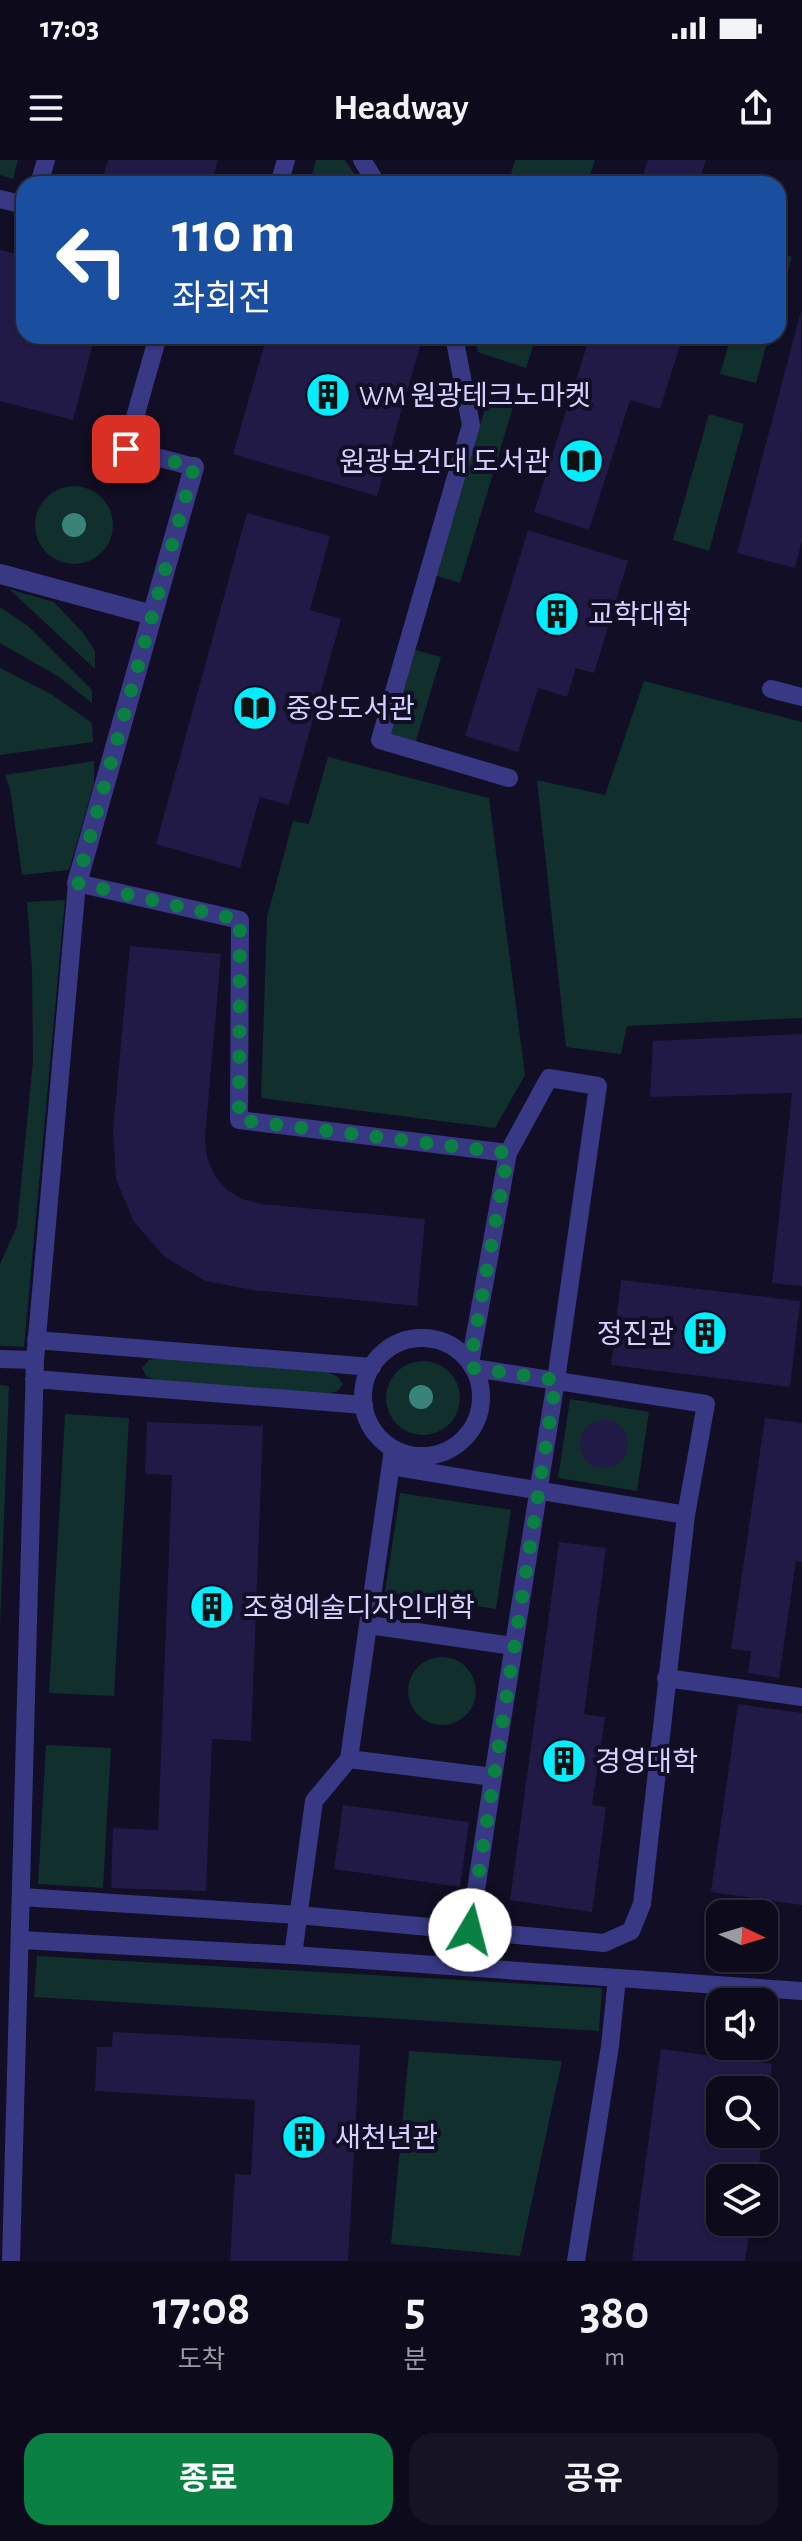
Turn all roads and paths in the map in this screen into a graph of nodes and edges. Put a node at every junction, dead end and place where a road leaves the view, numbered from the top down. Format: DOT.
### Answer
graph roads {
  1 [pos="156,344"];
  2 [pos="456,344"];
  3 [pos="194,467"];
  4 [pos="0,574"];
  5 [pos="152,615"];
  6 [pos="771,689"];
  7 [pos="802,697"];
  8 [pos="509,778"];
  9 [pos="77,883"];
  10 [pos="508,1153"];
  11 [pos="36,1340"];
  12 [pos="0,1359"];
  13 [pos="472,1365"];
  14 [pos="372,1367"];
  15 [pos="34,1370"];
  16 [pos="556,1380"];
  17 [pos="364,1405"];
  18 [pos="392,1458"];
  19 [pos="537,1490"];
  20 [pos="686,1515"];
  21 [pos="369,1625"];
  22 [pos="513,1646"];
  23 [pos="666,1678"];
  24 [pos="802,1697"];
  25 [pos="349,1759"];
  26 [pos="493,1777"];
  27 [pos="22,1897"];
  28 [pos="298,1915"];
  29 [pos="470,1930"];
  30 [pos="21,1940"];
  31 [pos="293,1955"];
  32 [pos="617,1978"];
  33 [pos="802,1991"];
  34 [pos="11,2261"];
  35 [pos="576,2261"];
  1 -- 3 [label="lane"];
  2 -- 8 [label="lane"];
  3 -- 5 [label="street"];
  4 -- 5 [label="street"];
  5 -- 9 [label="street"];
  6 -- 7 [label="lane"];
  9 -- 10 [label="lane"];
  9 -- 11 [label="lane"];
  10 -- 13 [label="lane"];
  10 -- 16 [label="lane"];
  11 -- 14 [label="lane"];
  11 -- 15 [label="lane"];
  12 -- 15 [label="lane"];
  13 -- 14 [label="lane"];
  13 -- 16 [label="lane"];
  13 -- 18 [label="lane"];
  14 -- 17 [label="lane"];
  15 -- 17 [label="lane"];
  15 -- 27 [label="lane"];
  16 -- 19 [label="lane"];
  16 -- 20 [label="lane"];
  17 -- 18 [label="lane"];
  18 -- 19 [label="lane"];
  18 -- 21 [label="lane"];
  19 -- 20 [label="lane"];
  19 -- 22 [label="lane"];
  20 -- 23 [label="lane"];
  21 -- 22 [label="lane"];
  21 -- 25 [label="lane"];
  22 -- 26 [label="lane"];
  23 -- 24 [label="lane"];
  23 -- 29 [label="lane"];
  25 -- 26 [label="lane"];
  25 -- 28 [label="lane"];
  26 -- 29 [label="lane"];
  27 -- 28 [label="lane"];
  27 -- 30 [label="lane"];
  28 -- 29 [label="lane"];
  28 -- 31 [label="lane"];
  30 -- 31 [label="lane"];
  30 -- 34 [label="lane"];
  31 -- 32 [label="lane"];
  32 -- 33 [label="lane"];
  32 -- 35 [label="lane"];
}
